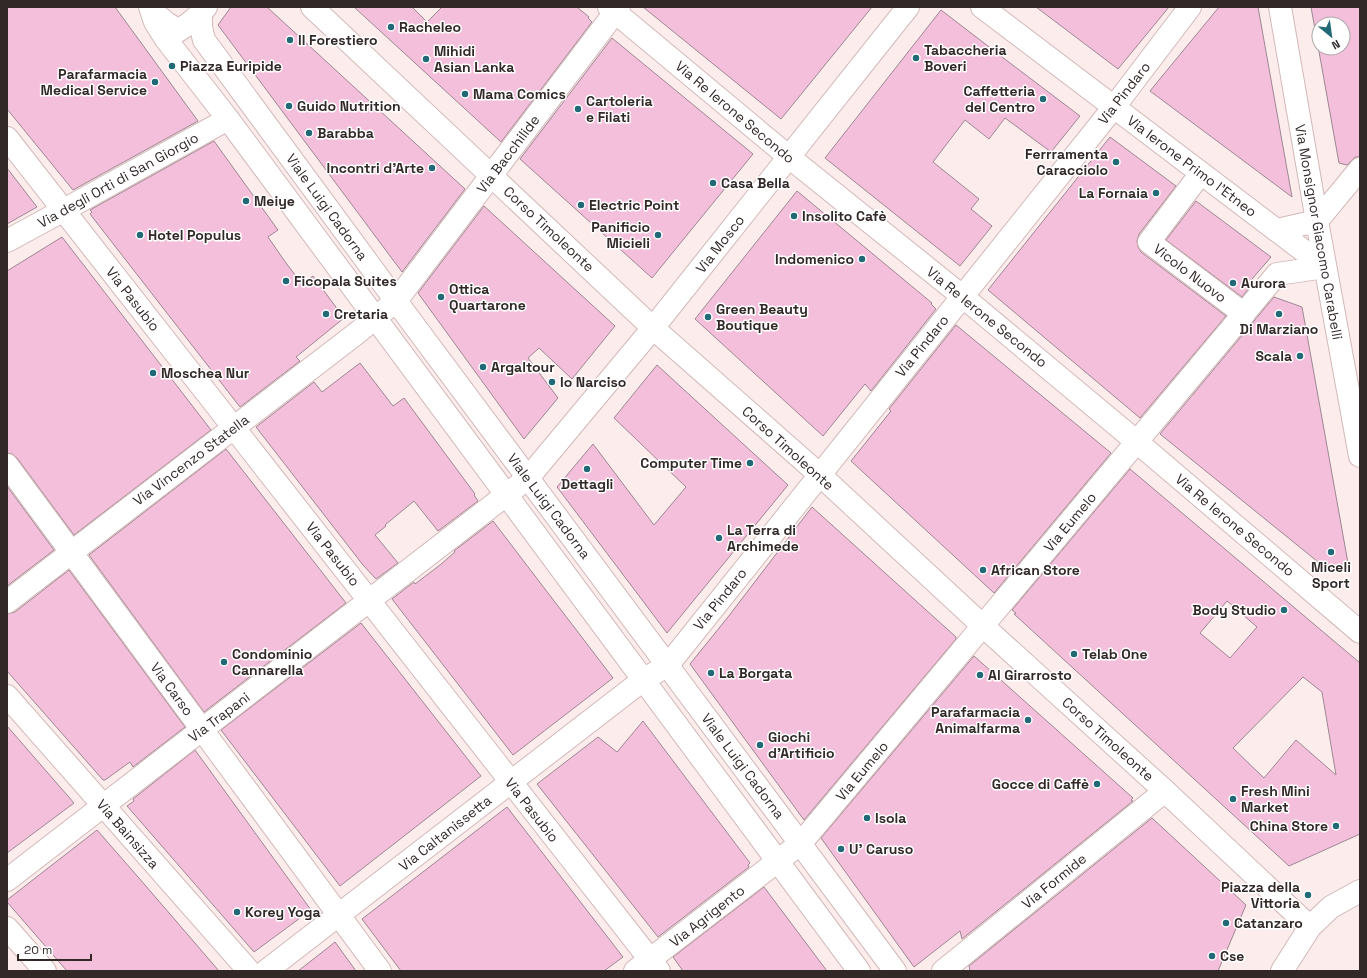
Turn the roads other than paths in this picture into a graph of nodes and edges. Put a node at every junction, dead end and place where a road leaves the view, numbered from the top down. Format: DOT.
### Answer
graph roads {
  1 [pos="150,7"];
  2 [pos="154,7"];
  3 [pos="312,7"];
  4 [pos="908,7"];
  5 [pos="982,7"];
  6 [pos="1190,7"];
  7 [pos="1280,7"];
  8 [pos="615,9"];
  9 [pos="204,10"];
  10 [pos="174,33"];
  11 [pos="204,40"];
  12 [pos="1114,107"];
  13 [pos="228,119"];
  14 [pos="7,138"];
  15 [pos="789,157"];
  16 [pos="1360,169"];
  17 [pos="1201,173"];
  18 [pos="492,175"];
  19 [pos="1312,193"];
  20 [pos="1340,194"];
  21 [pos="64,210"];
  22 [pos="1317,221"];
  23 [pos="1277,230"];
  24 [pos="7,241"];
  25 [pos="1325,267"];
  26 [pos="962,296"];
  27 [pos="396,301"];
  28 [pos="1244,314"];
  29 [pos="375,319"];
  30 [pos="653,328"];
  31 [pos="1357,422"];
  32 [pos="234,428"];
  33 [pos="1137,442"];
  34 [pos="1360,456"];
  35 [pos="7,465"];
  36 [pos="820,475"];
  37 [pos="528,478"];
  38 [pos="506,496"];
  39 [pos="71,552"];
  40 [pos="369,601"];
  41 [pos="7,602"];
  42 [pos="983,626"];
  43 [pos="1360,632"];
  44 [pos="668,665"];
  45 [pos="643,680"];
  46 [pos="7,696"];
  47 [pos="202,730"];
  48 [pos="511,782"];
  49 [pos="1165,791"];
  50 [pos="103,806"];
  51 [pos="801,843"];
  52 [pos="778,861"];
  53 [pos="7,880"];
  54 [pos="1360,891"];
  55 [pos="339,915"];
  56 [pos="1310,927"];
  57 [pos="7,928"];
  58 [pos="648,967"];
  59 [pos="45,971"];
  60 [pos="248,971"];
  61 [pos="266,971"];
  62 [pos="380,971"];
  63 [pos="859,971"];
  64 [pos="895,971"];
  65 [pos="943,971"];
  66 [pos="1282,971"];
  1 -- 10 [label="street, Viale Luigi Cadorna"];
  2 -- 10 [label="lane"];
  3 -- 18 [label="street, Corso Timoleonte"];
  4 -- 15 [label="street, Via Mosco"];
  5 -- 12 [label="street, Via Ierone Primo l'Etneo"];
  6 -- 12 [label="street, Via Pindaro"];
  7 -- 19 [label="street, Via Monsignor Giacomo Carabelli"];
  8 -- 15 [label="street, Via Re Ierone Secondo"];
  8 -- 18 [label="street, Via Bacchilide"];
  9 -- 10 [label="street"];
  9 -- 11 [label="street"];
  10 -- 11 [label="lane"];
  10 -- 13 [label="street, Viale Luigi Cadorna"];
  11 -- 27 [label="street, Viale Luigi Cadorna"];
  12 -- 17 [label="street, Via Ierone Primo l'Etneo"];
  12 -- 26 [label="street, Via Pindaro"];
  13 -- 21 [label="street, Via degli Orti di San Giorgio"];
  13 -- 29 [label="street, Viale Luigi Cadorna"];
  14 -- 21 [label="street, Via Pasubio"];
  15 -- 26 [label="street, Via Re Ierone Secondo"];
  15 -- 30 [label="street, Via Mosco"];
  16 -- 20 [label="street"];
  17 -- 23 [label="street, Via Ierone Primo l'Etneo"];
  17 -- 28 [label="street, Vicolo Nuovo"];
  18 -- 27 [label="street, Via Bacchilide"];
  18 -- 30 [label="street, Corso Timoleonte"];
  19 -- 20 [label="street"];
  19 -- 22 [label="street, Via Monsignor Giacomo Carabelli"];
  20 -- 22 [label="street"];
  21 -- 24 [label="street, Via degli Orti di San Giorgio"];
  21 -- 32 [label="street, Via Pasubio"];
  22 -- 23 [label="street"];
  22 -- 25 [label="street, Via Monsignor Giacomo Carabelli"];
  23 -- 25 [label="street, Via Ierone Primo l'Etneo"];
  25 -- 28 [label="street, Via Eumelo"];
  25 -- 31 [label="street, Via Monsignor Giacomo Carabelli"];
  26 -- 33 [label="street, Via Re Ierone Secondo"];
  26 -- 36 [label="street, Via Pindaro"];
  27 -- 29 [label="street, Via Bacchilide"];
  27 -- 37 [label="street, Viale Luigi Cadorna"];
  28 -- 33 [label="street, Via Eumelo"];
  29 -- 32 [label="street, Via Vincenzo Statella"];
  29 -- 38 [label="street, Viale Luigi Cadorna"];
  30 -- 36 [label="street, Corso Timoleonte"];
  30 -- 37 [label="street, Via Mosco"];
  31 -- 34 [label="street, Via Monsignor Giacomo Carabelli"];
  32 -- 39 [label="street, Via Vincenzo Statella"];
  32 -- 40 [label="street, Via Pasubio"];
  33 -- 42 [label="street, Via Eumelo"];
  33 -- 43 [label="street, Via Re Ierone Secondo"];
  35 -- 39 [label="street, Via Carso"];
  36 -- 42 [label="street, Corso Timoleonte"];
  36 -- 44 [label="street, Via Pindaro"];
  37 -- 38 [label="street, Via Mosco"];
  37 -- 44 [label="street, Viale Luigi Cadorna"];
  38 -- 40 [label="street, Via Trapani"];
  38 -- 45 [label="street, Viale Luigi Cadorna"];
  39 -- 41 [label="street, Via Vincenzo Statella"];
  39 -- 47 [label="street, Via Carso"];
  40 -- 47 [label="street, Via Trapani"];
  40 -- 48 [label="street, Via Pasubio"];
  42 -- 49 [label="street, Corso Timoleonte"];
  42 -- 51 [label="street, Via Eumelo"];
  44 -- 45 [label="street, Via Caltanissetta"];
  44 -- 51 [label="street, Viale Luigi Cadorna"];
  45 -- 48 [label="street, Via Caltanissetta"];
  45 -- 52 [label="street, Viale Luigi Cadorna"];
  46 -- 50 [label="street, Via Bainsizza"];
  47 -- 50 [label="street, Via Trapani"];
  47 -- 55 [label="street, Via Carso"];
  48 -- 55 [label="street, Via Caltanissetta"];
  48 -- 58 [label="street, Via Pasubio"];
  49 -- 56 [label="street, Corso Timoleonte"];
  49 -- 65 [label="street, Via Formide"];
  50 -- 53 [label="street, Via Trapani"];
  50 -- 60 [label="street, Via Bainsizza"];
  51 -- 52 [label="street, Via Eumelo"];
  51 -- 64 [label="street, Viale Luigi Cadorna"];
  52 -- 58 [label="street, Via Agrigento"];
  52 -- 63 [label="street, Viale Luigi Cadorna"];
  54 -- 56 [label="street"];
  55 -- 61 [label="street, Via Caltanissetta"];
  55 -- 62 [label="street, Via Carso"];
  56 -- 66 [label="street"];
  57 -- 59 [label="street"];
}
